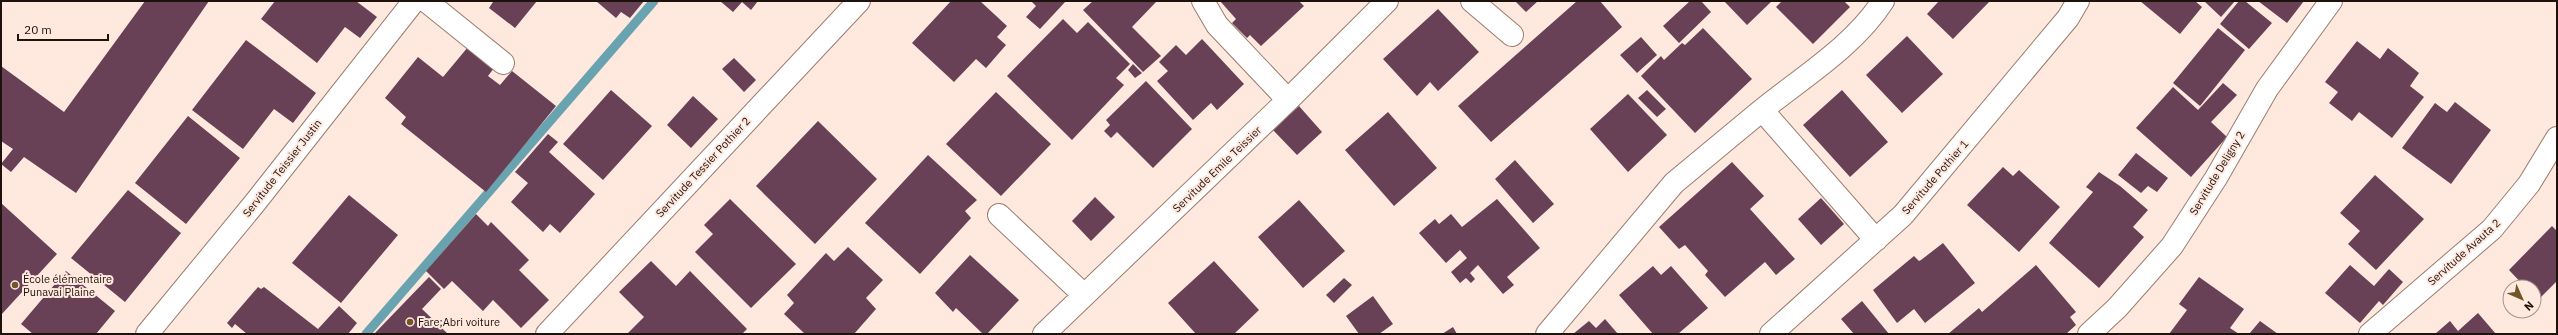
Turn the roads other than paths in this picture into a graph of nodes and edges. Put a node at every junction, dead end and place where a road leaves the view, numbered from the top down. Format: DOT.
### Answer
graph roads {
  1 [pos="414,1"];
  2 [pos="426,1"];
  3 [pos="859,1"];
  4 [pos="1203,1"];
  5 [pos="1387,1"];
  6 [pos="1472,1"];
  7 [pos="1883,1"];
  8 [pos="2078,1"];
  9 [pos="2331,1"];
  10 [pos="1512,35"];
  11 [pos="503,63"];
  12 [pos="1288,100"];
  13 [pos="1762,110"];
  14 [pos="2557,138"];
  15 [pos="999,215"];
  16 [pos="1876,240"];
  17 [pos="1084,295"];
  18 [pos="147,334"];
  19 [pos="547,334"];
  20 [pos="1044,334"];
  21 [pos="1547,334"];
  22 [pos="1771,334"];
  23 [pos="2089,334"];
  24 [pos="2370,334"];
  1 -- 18 [label="street, Servitude Teissier Justin"];
  2 -- 11 [label="street"];
  3 -- 19 [label="street, Servitude Tessier Pothier 2"];
  4 -- 12 [label="street"];
  5 -- 12 [label="street, Servitude Emile Teissier"];
  6 -- 10 [label="street"];
  7 -- 13 [label="street"];
  8 -- 16 [label="street, Servitude Pothier 1"];
  9 -- 23 [label="street, Servitude Deligny 2"];
  12 -- 17 [label="street, Servitude Emile Teissier"];
  13 -- 16 [label="street"];
  13 -- 21 [label="street"];
  14 -- 24 [label="street, Servitude Avauta 2"];
  15 -- 17 [label="street"];
  16 -- 22 [label="street, Servitude Pothier 1"];
  17 -- 20 [label="street, Servitude Emile Teissier"];
}
